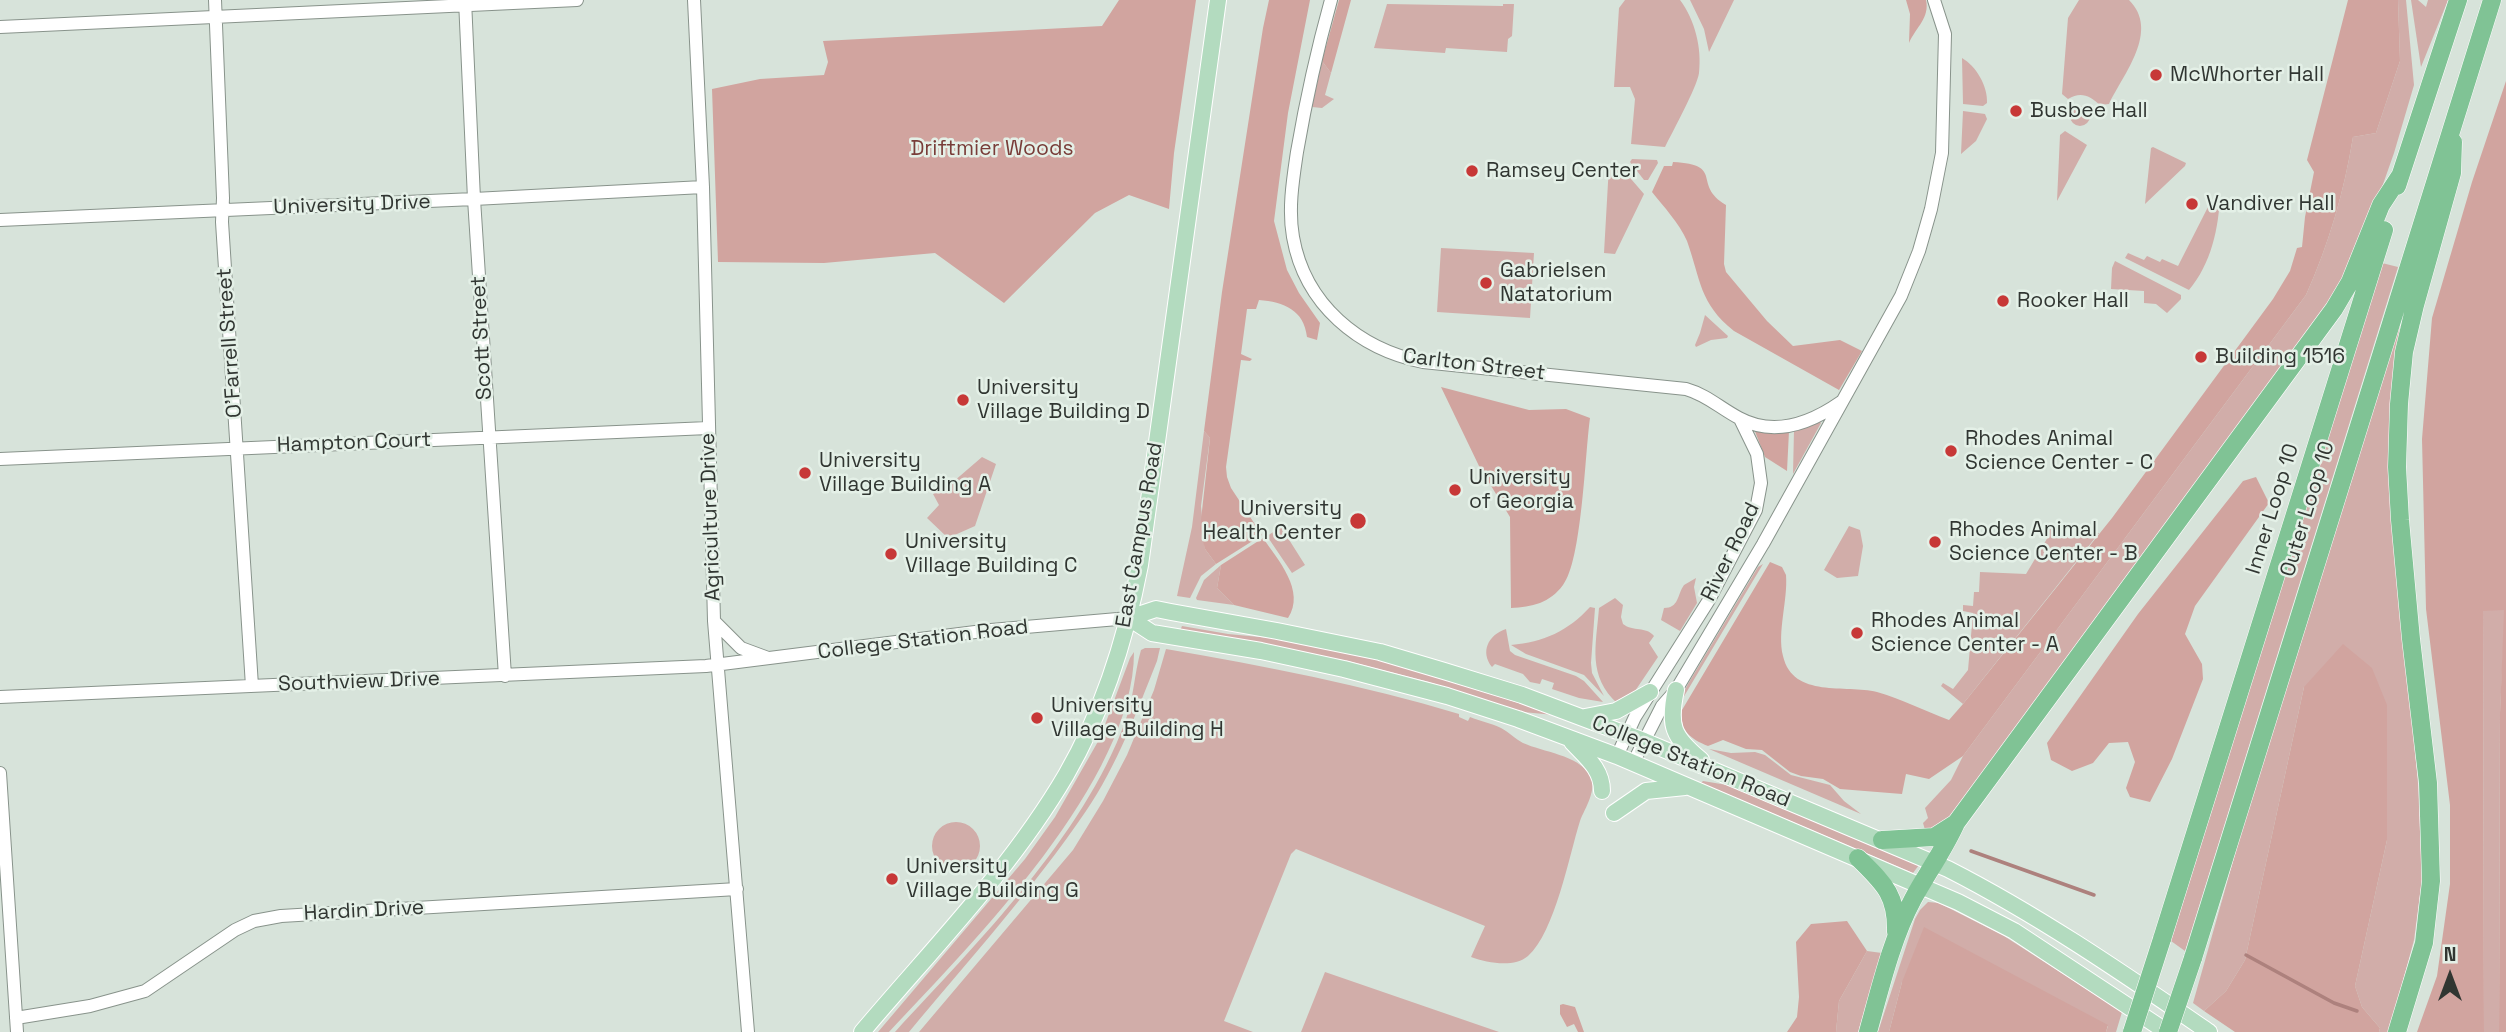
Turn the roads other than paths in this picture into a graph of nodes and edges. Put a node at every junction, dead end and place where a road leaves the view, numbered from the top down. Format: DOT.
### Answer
graph roads {
  1 [pos="215,0"];
  2 [pos="577,0"];
  3 [pos="694,0"];
  4 [pos="1218,0"];
  5 [pos="1331,0"];
  6 [pos="1934,0"];
  7 [pos="2458,0"];
  8 [pos="2492,0"];
  9 [pos="465,3"];
  10 [pos="216,15"];
  11 [pos="0,27"];
  12 [pos="2454,118"];
  13 [pos="2400,176"];
  14 [pos="703,187"];
  15 [pos="474,200"];
  16 [pos="222,210"];
  17 [pos="0,220"];
  18 [pos="1841,402"];
  19 [pos="1740,419"];
  20 [pos="708,428"];
  21 [pos="488,437"];
  22 [pos="237,448"];
  23 [pos="0,459"];
  24 [pos="1129,618"];
  25 [pos="714,621"];
  26 [pos="771,659"];
  27 [pos="718,665"];
  28 [pos="505,676"];
  29 [pos="252,686"];
  30 [pos="1675,690"];
  31 [pos="1650,692"];
  32 [pos="0,697"];
  33 [pos="1582,718"];
  34 [pos="1627,735"];
  35 [pos="1568,738"];
  36 [pos="1643,741"];
  37 [pos="1617,756"];
  38 [pos="1633,763"];
  39 [pos="1713,770"];
  40 [pos="0,773"];
  41 [pos="1691,787"];
  42 [pos="1602,791"];
  43 [pos="1614,813"];
  44 [pos="1956,824"];
  45 [pos="1882,840"];
  46 [pos="1858,858"];
  47 [pos="1935,863"];
  48 [pos="1922,885"];
  49 [pos="737,889"];
  50 [pos="1896,944"];
  51 [pos="16,1018"];
  52 [pos="17,1032"];
  53 [pos="748,1032"];
  54 [pos="862,1032"];
  55 [pos="1868,1032"];
  56 [pos="2132,1032"];
  57 [pos="2167,1032"];
  58 [pos="2209,1032"];
  59 [pos="2397,1032"];
  1 -- 10 [label="street, O'Farrell Street"];
  2 -- 9 [label="street"];
  3 -- 14 [label="street, Agriculture Drive"];
  4 -- 24 [label="main road, East Campus Road"];
  5 -- 19 [label="street, Carlton Street"];
  6 -- 18 [label="street, River Road"];
  7 -- 13 [label="highway, Inner Loop 10"];
  8 -- 12 [label="highway, Outer Loop 10"];
  9 -- 10 [label="street"];
  9 -- 15 [label="street, Scott Street"];
  10 -- 11 [label="street"];
  10 -- 16 [label="street, O'Farrell Street"];
  12 -- 57 [label="highway, Outer Loop 10, bridge"];
  12 -- 59 [label="highway"];
  13 -- 44 [label="highway"];
  13 -- 56 [label="highway, Inner Loop 10, bridge"];
  14 -- 15 [label="street, University Drive"];
  14 -- 20 [label="street, Agriculture Drive"];
  15 -- 16 [label="street, University Drive"];
  15 -- 21 [label="street, Scott Street"];
  16 -- 17 [label="street, University Drive"];
  16 -- 22 [label="street, O'Farrell Street"];
  18 -- 19 [label="street"];
  18 -- 30 [label="street, River Road"];
  19 -- 31 [label="street, River Road"];
  20 -- 21 [label="street, Hampton Court"];
  20 -- 25 [label="street, Agriculture Drive"];
  21 -- 22 [label="street, Hampton Court"];
  21 -- 28 [label="street, Scott Street"];
  22 -- 23 [label="street, Hampton Court"];
  22 -- 29 [label="street, O'Farrell Street"];
  24 -- 26 [label="street, College Station Road"];
  24 -- 33 [label="main road, College Station Road"];
  24 -- 35 [label="main road, College Station Road"];
  24 -- 54 [label="main road, East Campus Road"];
  25 -- 26 [label="street"];
  25 -- 27 [label="street, Agriculture Drive"];
  26 -- 27 [label="street, College Station Road"];
  27 -- 28 [label="street, Southview Drive"];
  27 -- 49 [label="street, Agriculture Drive"];
  28 -- 29 [label="street, Southview Drive"];
  29 -- 32 [label="street, Southview Drive"];
  30 -- 36 [label="street, River Road"];
  30 -- 39 [label="main road"];
  31 -- 33 [label="main road"];
  31 -- 34 [label="street, River Road"];
  33 -- 34 [label="main road, College Station Road"];
  34 -- 36 [label="main road, College Station Road"];
  34 -- 37 [label="street, River Road"];
  35 -- 37 [label="main road, College Station Road"];
  35 -- 42 [label="main road"];
  36 -- 38 [label="street, River Road"];
  36 -- 39 [label="main road, College Station Road"];
  37 -- 38 [label="main road, College Station Road"];
  38 -- 41 [label="main road, College Station Road"];
  39 -- 45 [label="main road, College Station Road"];
  40 -- 51 [label="street"];
  41 -- 43 [label="main road"];
  41 -- 46 [label="main road, College Station Road"];
  44 -- 45 [label="highway"];
  44 -- 47 [label="highway"];
  45 -- 47 [label="main road, College Station Road"];
  46 -- 48 [label="main road, College Station Road"];
  46 -- 50 [label="highway"];
  47 -- 48 [label="highway"];
  47 -- 58 [label="main road, College Station Road"];
  48 -- 50 [label="highway"];
  48 -- 57 [label="main road, College Station Road"];
  49 -- 51 [label="street, Hardin Drive"];
  49 -- 53 [label="street, Agriculture Drive"];
  50 -- 55 [label="highway"];
  51 -- 52 [label="street"];
}
